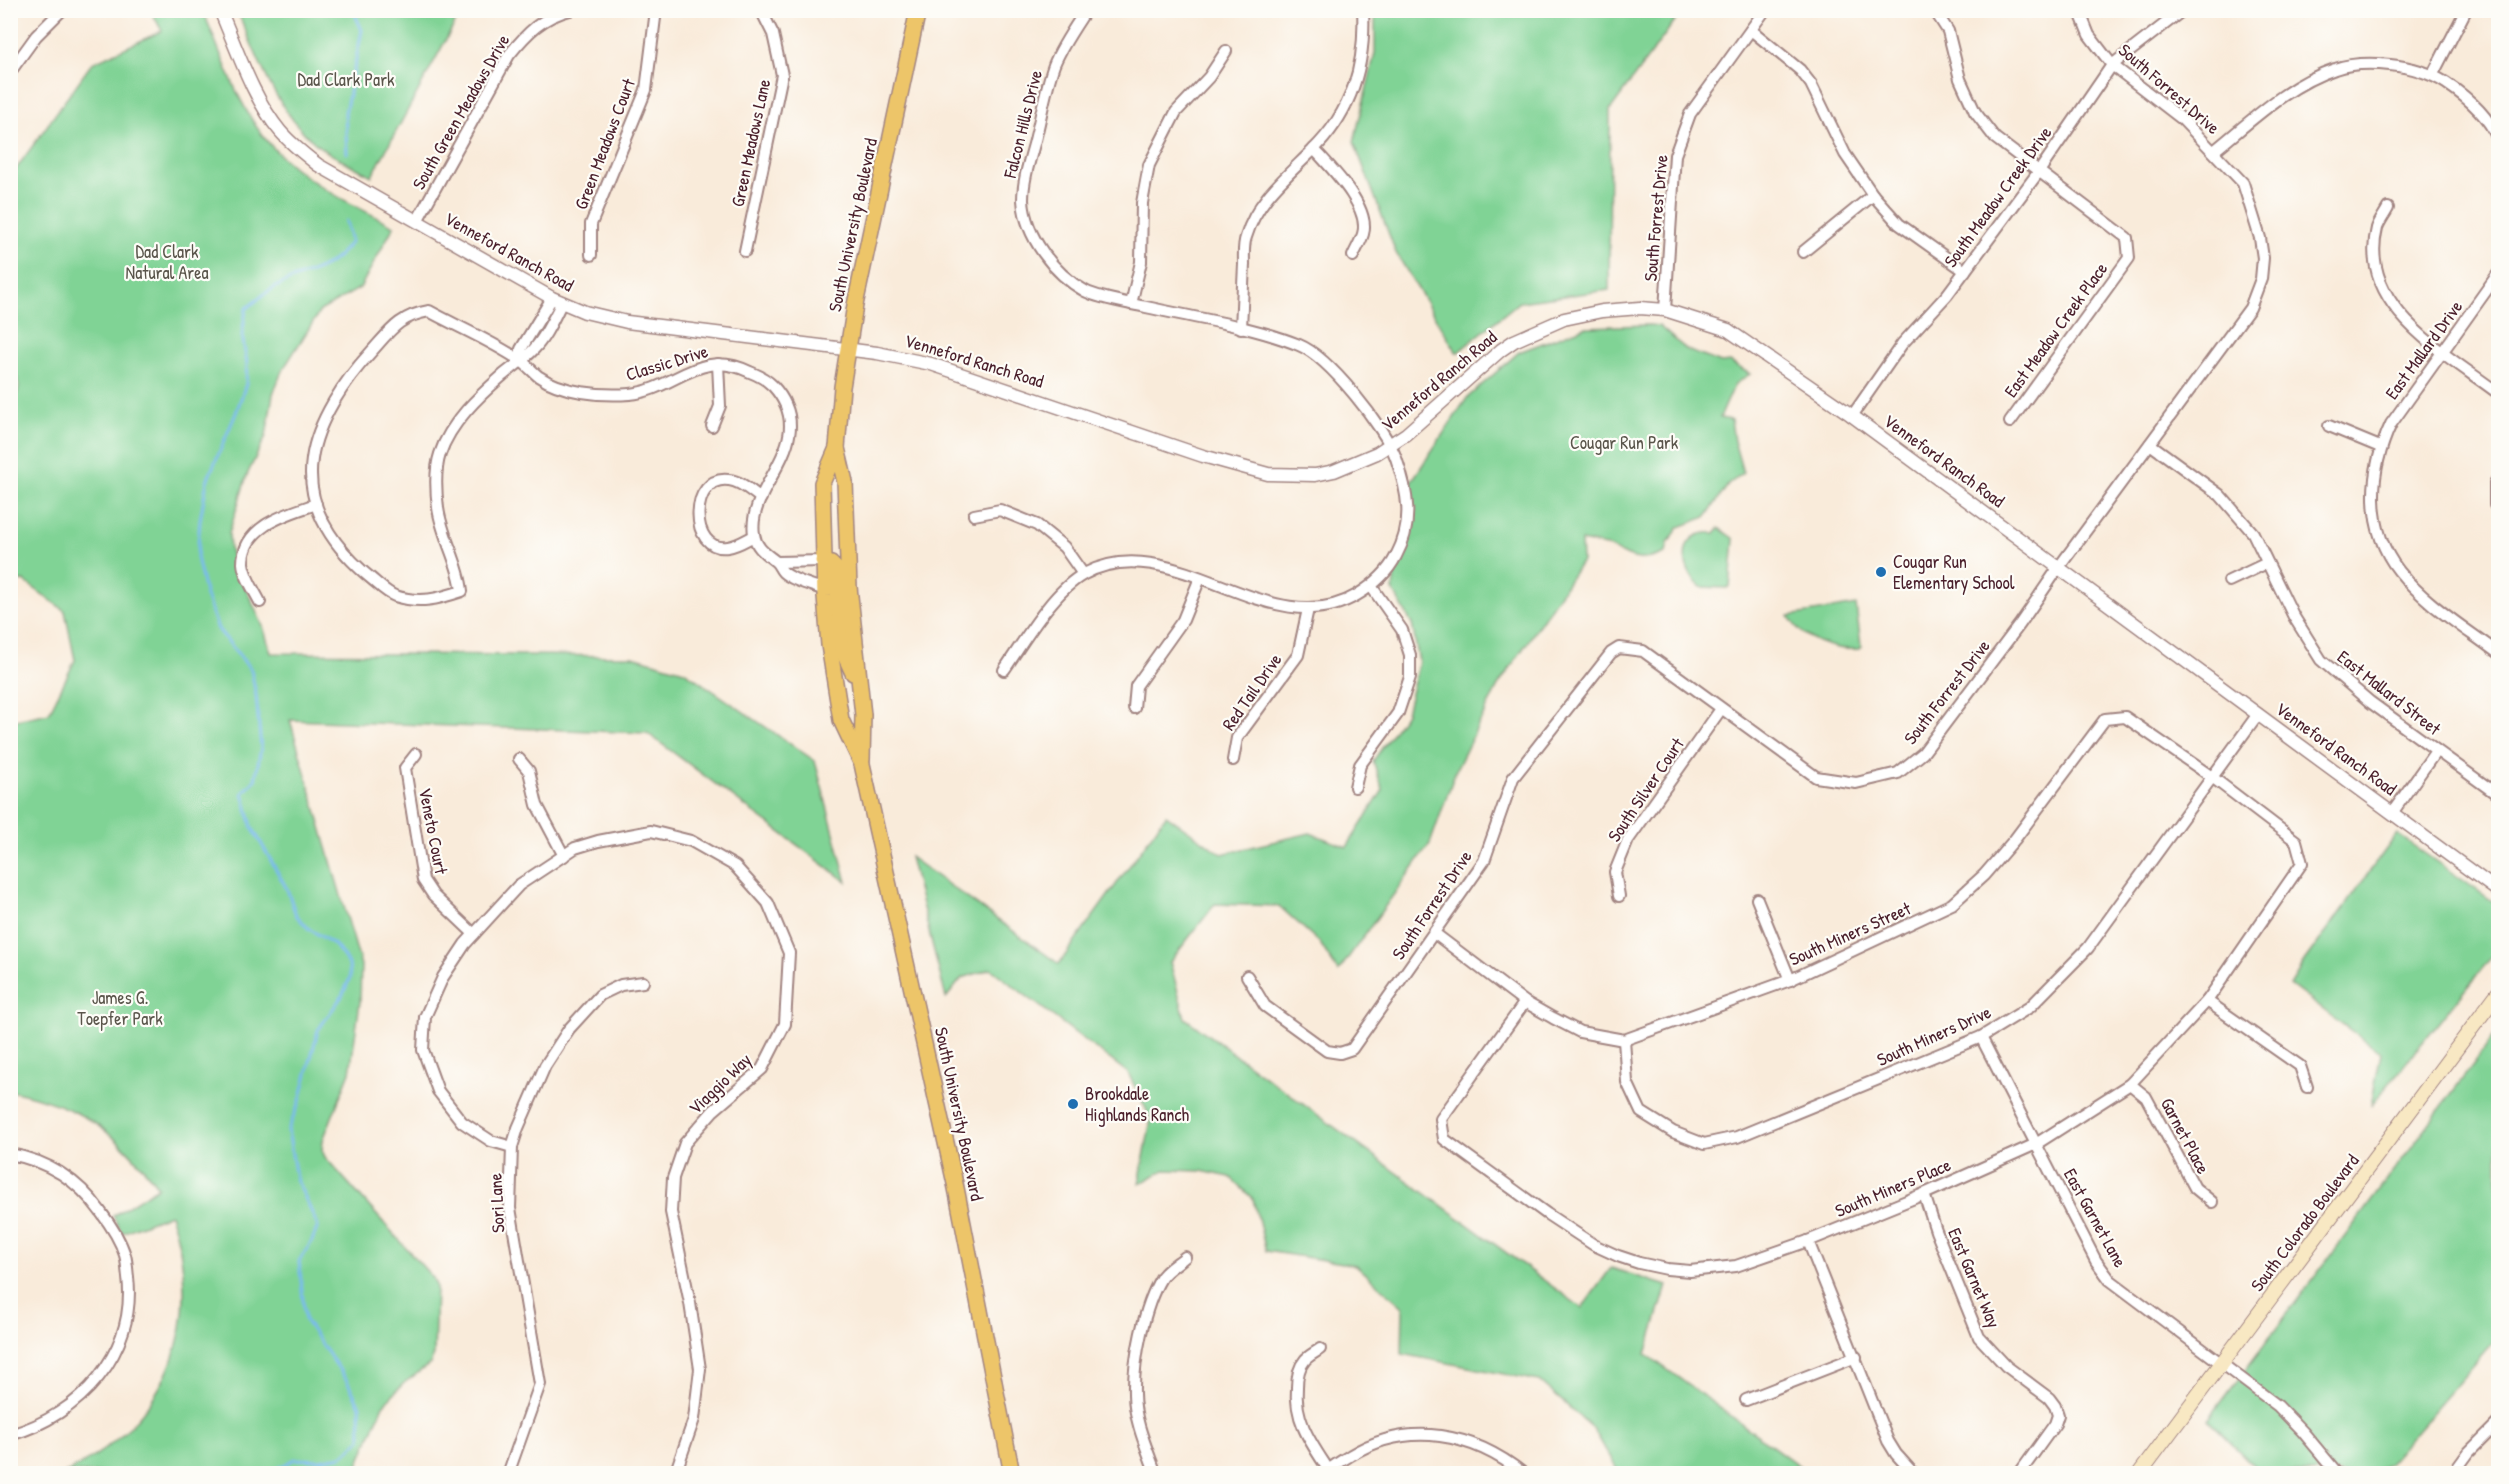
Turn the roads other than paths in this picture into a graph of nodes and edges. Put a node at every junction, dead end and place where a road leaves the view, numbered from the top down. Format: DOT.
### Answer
graph roads {
  1 [pos="62,10"];
  2 [pos="220,10"];
  3 [pos="570,10"];
  4 [pos="656,10"];
  5 [pos="672,10"];
  6 [pos="697,10"];
  7 [pos="761,10"];
  8 [pos="918,10"];
  9 [pos="1086,10"];
  10 [pos="1363,10"];
  11 [pos="1766,10"];
  12 [pos="2079,10"];
  13 [pos="2183,10"];
  14 [pos="2466,10"];
  15 [pos="1937,14"];
  16 [pos="1751,30"];
  17 [pos="1226,51"];
  18 [pos="2112,65"];
  19 [pos="10,72"];
  20 [pos="2433,74"];
  21 [pos="2499,139"];
  22 [pos="1314,149"];
  23 [pos="2214,151"];
  24 [pos="2040,170"];
  25 [pos="1873,195"];
  26 [pos="2388,208"];
  27 [pos="417,221"];
  28 [pos="745,251"];
  29 [pos="1803,252"];
  30 [pos="591,255"];
  31 [pos="1353,256"];
  32 [pos="1965,271"];
  33 [pos="2499,274"];
  34 [pos="557,300"];
  35 [pos="1131,304"];
  36 [pos="1665,310"];
  37 [pos="1241,328"];
  38 [pos="848,350"];
  39 [pos="2444,352"];
  40 [pos="521,361"];
  41 [pos="718,364"];
  42 [pos="2499,393"];
  43 [pos="1852,416"];
  44 [pos="2010,422"];
  45 [pos="712,426"];
  46 [pos="2329,426"];
  47 [pos="2150,444"];
  48 [pos="1391,445"];
  49 [pos="2380,447"];
  50 [pos="837,448"];
  51 [pos="2499,478"];
  52 [pos="762,498"];
  53 [pos="316,504"];
  54 [pos="2499,509"];
  55 [pos="974,515"];
  56 [pos="754,536"];
  57 [pos="822,561"];
  58 [pos="777,562"];
  59 [pos="2268,563"];
  60 [pos="2059,567"];
  61 [pos="1083,574"];
  62 [pos="1200,578"];
  63 [pos="2229,581"];
  64 [pos="1371,586"];
  65 [pos="825,590"];
  66 [pos="260,602"];
  67 [pos="1308,609"];
  68 [pos="2499,652"];
  69 [pos="1004,670"];
  70 [pos="858,684"];
  71 [pos="1134,708"];
  72 [pos="1721,709"];
  73 [pos="2258,714"];
  74 [pos="2436,751"];
  75 [pos="416,754"];
  76 [pos="519,759"];
  77 [pos="1233,760"];
  78 [pos="862,764"];
  79 [pos="2212,777"];
  80 [pos="1355,788"];
  81 [pos="2499,795"];
  82 [pos="2392,813"];
  83 [pos="564,856"];
  84 [pos="2499,891"];
  85 [pos="1619,896"];
  86 [pos="1757,899"];
  87 [pos="1434,933"];
  88 [pos="474,934"];
  89 [pos="1247,976"];
  90 [pos="1790,980"];
  91 [pos="643,982"];
  92 [pos="2499,993"];
  93 [pos="2207,1000"];
  94 [pos="1525,1002"];
  95 [pos="1981,1037"];
  96 [pos="1624,1040"];
  97 [pos="2130,1084"];
  98 [pos="2307,1088"];
  99 [pos="2036,1144"];
  100 [pos="513,1147"];
  101 [pos="10,1154"];
  102 [pos="1924,1194"];
  103 [pos="2212,1202"];
  104 [pos="1808,1241"];
  105 [pos="1185,1257"];
  106 [pos="1320,1349"];
  107 [pos="1856,1357"];
  108 [pos="2222,1364"];
  109 [pos="1746,1400"];
  110 [pos="2499,1423"];
  111 [pos="10,1435"];
  112 [pos="1326,1471"];
  113 [pos="508,1473"];
  114 [pos="675,1473"];
  115 [pos="1012,1473"];
  116 [pos="1156,1473"];
  117 [pos="1524,1473"];
  118 [pos="1914,1473"];
  119 [pos="2019,1473"];
  120 [pos="2139,1473"];
  121 [pos="2338,1473"];
  122 [pos="2453,1473"];
  1 -- 19 [label="street"];
  2 -- 27 [label="street, Venneford Ranch Road"];
  3 -- 27 [label="street, South Green Meadows Drive"];
  4 -- 30 [label="street, Green Meadows Court"];
  5 -- 6 [label="street"];
  7 -- 28 [label="street, Green Meadows Lane"];
  8 -- 38 [label="main road, South University Boulevard"];
  9 -- 35 [label="street, Falcon Hills Drive"];
  10 -- 22 [label="street"];
  11 -- 16 [label="street, South Forrest Drive"];
  12 -- 18 [label="street, South Forrest Drive"];
  13 -- 18 [label="street, South Meadow Creek Drive"];
  14 -- 20 [label="street"];
  15 -- 24 [label="street, East Meadow Creek Place"];
  16 -- 25 [label="street"];
  16 -- 36 [label="street, South Forrest Drive"];
  17 -- 35 [label="street"];
  18 -- 23 [label="street, South Forrest Drive"];
  18 -- 24 [label="street, South Meadow Creek Drive"];
  20 -- 21 [label="street"];
  20 -- 23 [label="street"];
  22 -- 31 [label="street"];
  22 -- 37 [label="street"];
  23 -- 47 [label="street, South Forrest Drive"];
  24 -- 32 [label="street, South Meadow Creek Drive"];
  24 -- 44 [label="street, East Meadow Creek Place"];
  25 -- 29 [label="street"];
  25 -- 32 [label="street"];
  26 -- 39 [label="street"];
  27 -- 34 [label="street, Venneford Ranch Road"];
  32 -- 43 [label="street, South Meadow Creek Drive"];
  33 -- 39 [label="street, East Mallard Drive"];
  34 -- 38 [label="street, Venneford Ranch Road"];
  34 -- 40 [label="street"];
  35 -- 37 [label="street, Falcon Hills Drive"];
  36 -- 43 [label="street, Venneford Ranch Road"];
  36 -- 48 [label="street, Venneford Ranch Road"];
  37 -- 48 [label="street, Falcon Hills Drive"];
  38 -- 48 [label="street, Venneford Ranch Road"];
  38 -- 50 [label="main road, South University Boulevard"];
  39 -- 42 [label="street"];
  39 -- 49 [label="street, East Mallard Drive"];
  40 -- 41 [label="street, Classic Drive"];
  40 -- 53 [label="street, Classic Drive"];
  40 -- 53 [label="street, Classic Drive"];
  41 -- 45 [label="street"];
  41 -- 52 [label="street, Classic Drive"];
  43 -- 60 [label="street, Venneford Ranch Road"];
  46 -- 49 [label="street"];
  47 -- 59 [label="street, East Mallard Street"];
  47 -- 60 [label="street, South Forrest Drive"];
  48 -- 64 [label="street"];
  49 -- 68 [label="street, East Mallard Drive"];
  50 -- 57 [label="main road, South University Boulevard"];
  50 -- 70 [label="main road, South University Boulevard"];
  51 -- 54 [label="street"];
  52 -- 56 [label="street, Classic Drive"];
  52 -- 56 [label="street"];
  53 -- 66 [label="street"];
  55 -- 61 [label="street"];
  56 -- 58 [label="street"];
  57 -- 58 [label="street"];
  57 -- 65 [label="main road, South University Boulevard"];
  57 -- 70 [label="main road"];
  58 -- 65 [label="street"];
  59 -- 63 [label="street"];
  59 -- 74 [label="street, East Mallard Street"];
  60 -- 72 [label="street, South Forrest Drive"];
  60 -- 73 [label="street, Venneford Ranch Road"];
  61 -- 62 [label="street"];
  61 -- 69 [label="street"];
  62 -- 67 [label="street"];
  62 -- 71 [label="street"];
  64 -- 67 [label="street"];
  64 -- 80 [label="street"];
  65 -- 78 [label="main road, South University Boulevard"];
  67 -- 77 [label="street, Red Tail Drive"];
  70 -- 78 [label="main road, South University Boulevard"];
  72 -- 85 [label="street, South Silver Court"];
  72 -- 87 [label="street, South Forrest Drive"];
  73 -- 79 [label="street, South Miners Drive"];
  73 -- 82 [label="street, Venneford Ranch Road"];
  74 -- 81 [label="street, East Mallard Street"];
  74 -- 82 [label="street"];
  75 -- 88 [label="street, Veneto Court"];
  76 -- 83 [label="street"];
  78 -- 115 [label="main road, South University Boulevard"];
  79 -- 90 [label="street, South Miners Street"];
  79 -- 93 [label="street, South Miners Place"];
  79 -- 95 [label="street, South Miners Drive"];
  82 -- 84 [label="street, Venneford Ranch Road"];
  83 -- 88 [label="street, Viaggio Way"];
  83 -- 114 [label="street, Viaggio Way"];
  86 -- 90 [label="street"];
  87 -- 89 [label="street, South Forrest Drive"];
  87 -- 94 [label="street"];
  88 -- 100 [label="street, Viaggio Way"];
  90 -- 96 [label="street, South Miners Street"];
  91 -- 100 [label="street, Sori Lane"];
  92 -- 108 [label="main road, South Colorado Boulevard"];
  93 -- 97 [label="street, South Miners Place"];
  93 -- 98 [label="street"];
  94 -- 96 [label="street"];
  94 -- 104 [label="street, South Miners Place"];
  95 -- 96 [label="street, South Miners Drive"];
  95 -- 99 [label="street, East Garnet Lane"];
  97 -- 99 [label="street, South Miners Place"];
  97 -- 103 [label="street, Garnet Place"];
  99 -- 102 [label="street, South Miners Place"];
  99 -- 108 [label="street, East Garnet Lane"];
  100 -- 113 [label="street, Sori Lane"];
  101 -- 111 [label="street"];
  102 -- 104 [label="street, South Miners Place"];
  102 -- 119 [label="street, East Garnet Way"];
  104 -- 107 [label="street"];
  105 -- 116 [label="street"];
  106 -- 112 [label="street"];
  107 -- 109 [label="street"];
  107 -- 118 [label="street"];
  108 -- 120 [label="main road, South Colorado Boulevard"];
  108 -- 121 [label="street, East Garnet Lane"];
  110 -- 122 [label="street"];
  112 -- 117 [label="street"];
}
